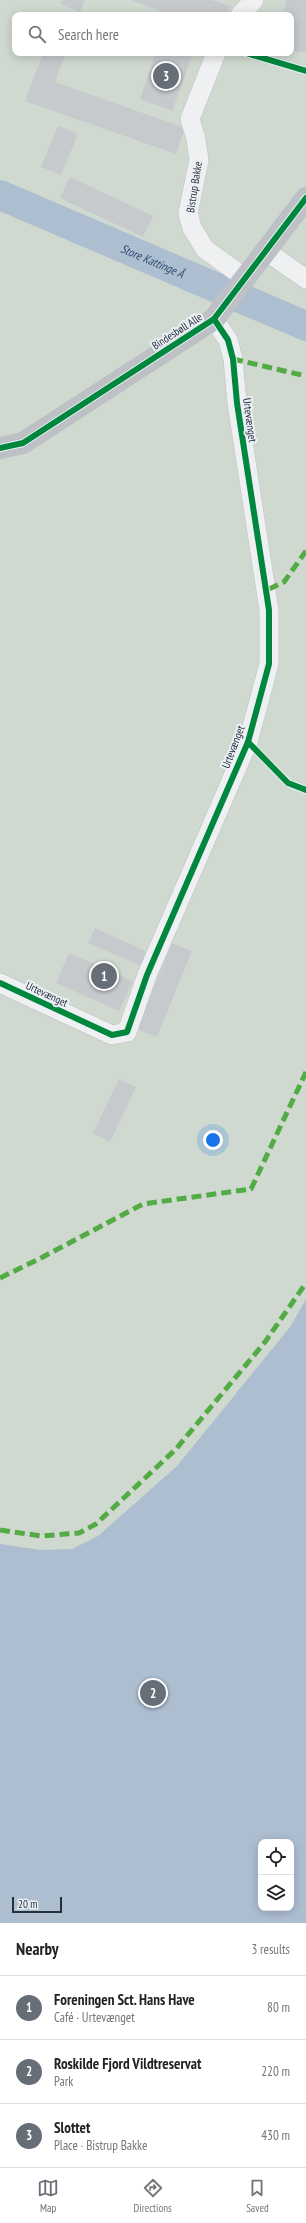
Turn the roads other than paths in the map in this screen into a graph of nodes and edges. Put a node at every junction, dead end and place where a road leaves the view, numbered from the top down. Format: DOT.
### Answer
graph roads {
  1 [pos="254,0"];
  2 [pos="243,12"];
  3 [pos="215,56"];
  4 [pos="306,198"];
  5 [pos="266,251"];
  6 [pos="245,278"];
  7 [pos="306,279"];
  8 [pos="214,319"];
  9 [pos="0,448"];
  10 [pos="0,983"];
  1 -- 2 [label="street"];
  3 -- 6 [label="street, Bistrup Bakke"];
  4 -- 5 [label="street, Bindesbøll Alle"];
  5 -- 6 [label="street, Bindesbøll Alle"];
  5 -- 7 [label="street"];
  6 -- 8 [label="street, Bindesbøll Alle"];
  8 -- 9 [label="street, Bindesbøll Alle"];
  8 -- 10 [label="street, Urtevænget"];
}
